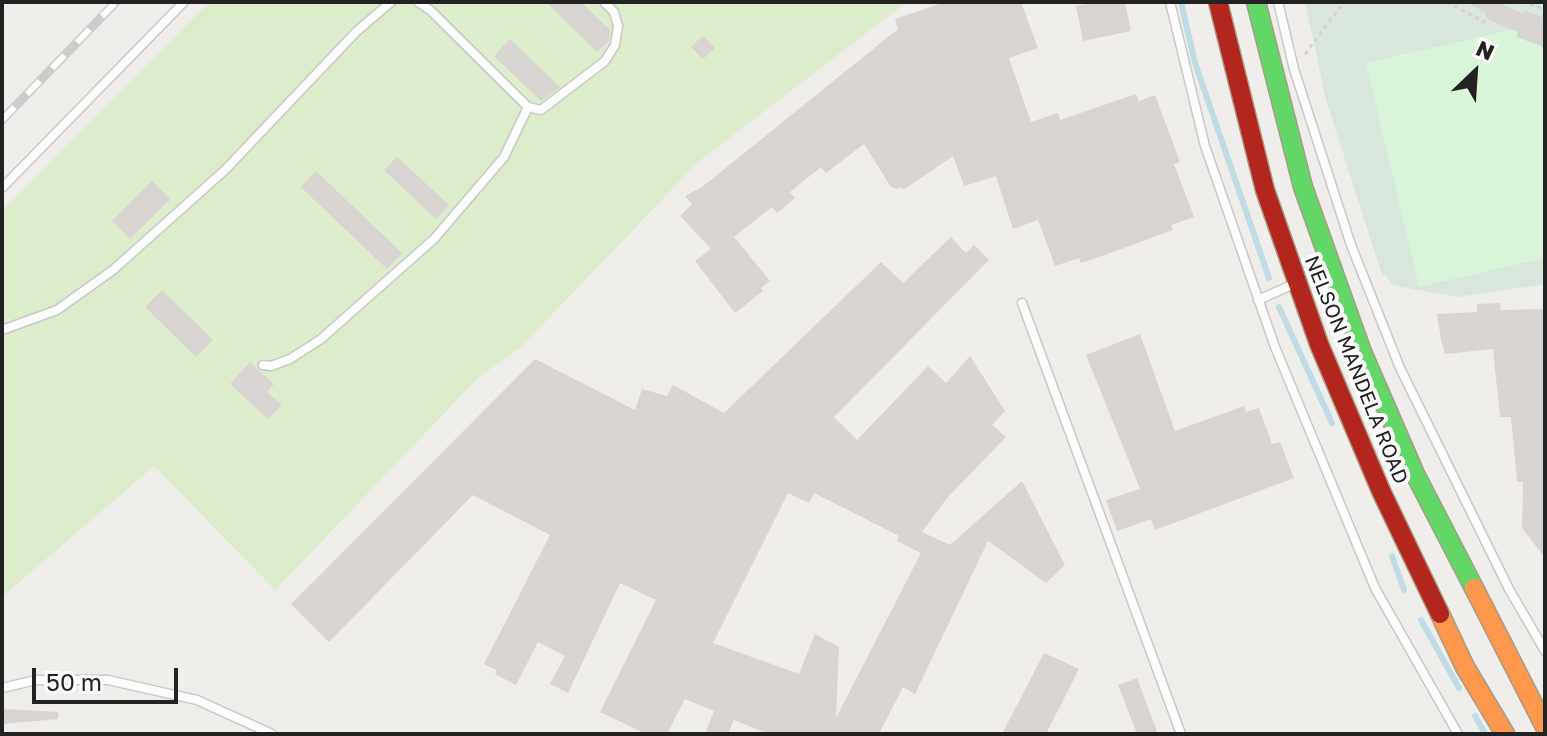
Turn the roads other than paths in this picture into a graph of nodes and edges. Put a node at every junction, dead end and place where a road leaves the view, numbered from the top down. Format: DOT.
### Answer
graph roads {
  1 [pos="184,2"];
  2 [pos="391,2"];
  3 [pos="418,2"];
  4 [pos="604,2"];
  5 [pos="1170,2"];
  6 [pos="1218,2"];
  7 [pos="1256,2"];
  8 [pos="1278,2"];
  9 [pos="528,107"];
  10 [pos="2,188"];
  11 [pos="1295,283"];
  12 [pos="1258,300"];
  13 [pos="1022,303"];
  14 [pos="2,330"];
  15 [pos="263,365"];
  16 [pos="1545,651"];
  17 [pos="2,688"];
  18 [pos="1545,727"];
  19 [pos="272,734"];
  20 [pos="1181,734"];
  21 [pos="1458,734"];
  22 [pos="1505,734"];
  1 -- 10 [label="lane"];
  2 -- 14 [label="lane"];
  3 -- 9 [label="lane"];
  4 -- 9 [label="lane"];
  5 -- 12 [label="lane"];
  6 -- 11 [label="main road, NELSON MANDELA ROAD"];
  7 -- 18 [label="main road, NELSON MANDELA ROAD"];
  8 -- 16 [label="lane"];
  9 -- 15 [label="lane"];
  11 -- 12 [label="lane"];
  11 -- 22 [label="main road, NELSON MANDELA ROAD"];
  12 -- 21 [label="lane"];
  13 -- 20 [label="lane"];
  17 -- 19 [label="lane"];
}
